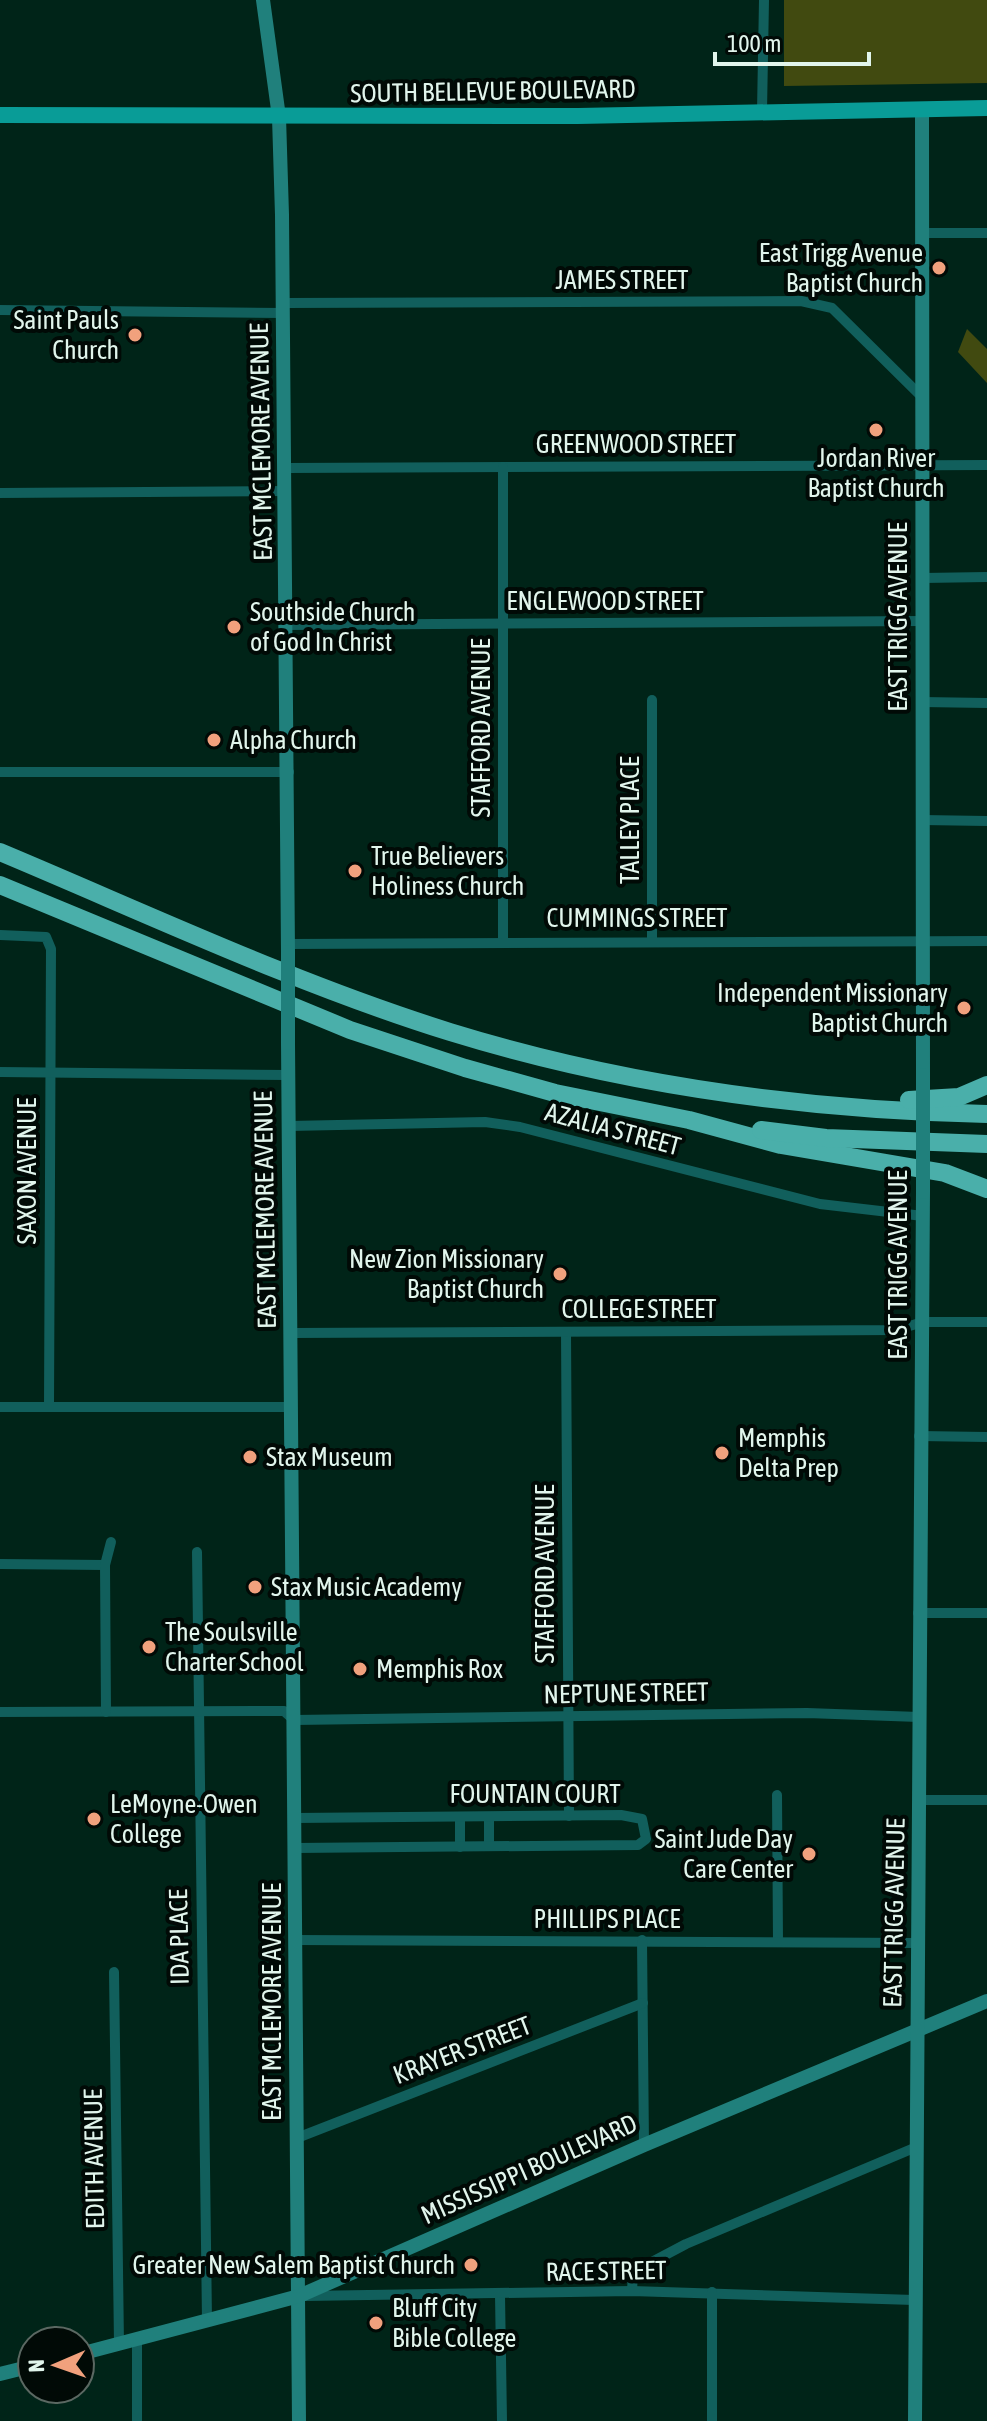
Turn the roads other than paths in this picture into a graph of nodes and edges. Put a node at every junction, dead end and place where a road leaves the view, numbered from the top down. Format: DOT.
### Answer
graph roads {
  1 [pos="263,0"];
  2 [pos="764,0"];
  3 [pos="987,108"];
  4 [pos="922,110"];
  5 [pos="762,111"];
  6 [pos="0,115"];
  7 [pos="279,117"];
  8 [pos="921,233"];
  9 [pos="987,233"];
  10 [pos="284,308"];
  11 [pos="0,310"];
  12 [pos="922,397"];
  13 [pos="922,465"];
  14 [pos="987,465"];
  15 [pos="503,467"];
  16 [pos="286,468"];
  17 [pos="286,491"];
  18 [pos="0,493"];
  19 [pos="987,577"];
  20 [pos="923,578"];
  21 [pos="923,621"];
  22 [pos="503,624"];
  23 [pos="287,625"];
  24 [pos="652,700"];
  25 [pos="922,702"];
  26 [pos="987,703"];
  27 [pos="0,772"];
  28 [pos="289,772"];
  29 [pos="922,820"];
  30 [pos="987,821"];
  31 [pos="0,852"];
  32 [pos="0,885"];
  33 [pos="0,935"];
  34 [pos="652,940"];
  35 [pos="924,940"];
  36 [pos="503,941"];
  37 [pos="987,941"];
  38 [pos="288,948"];
  39 [pos="49,1071"];
  40 [pos="0,1072"];
  41 [pos="288,1075"];
  42 [pos="987,1085"];
  43 [pos="863,1109"];
  44 [pos="987,1114"];
  45 [pos="698,1122"];
  46 [pos="289,1126"];
  47 [pos="987,1144"];
  48 [pos="987,1189"];
  49 [pos="923,1216"];
  50 [pos="923,1322"];
  51 [pos="987,1322"];
  52 [pos="566,1332"];
  53 [pos="291,1333"];
  54 [pos="0,1407"];
  55 [pos="49,1407"];
  56 [pos="291,1407"];
  57 [pos="919,1436"];
  58 [pos="987,1437"];
  59 [pos="111,1542"];
  60 [pos="197,1552"];
  61 [pos="0,1564"];
  62 [pos="105,1565"];
  63 [pos="918,1613"];
  64 [pos="987,1613"];
  65 [pos="0,1712"];
  66 [pos="106,1712"];
  67 [pos="197,1712"];
  68 [pos="568,1716"];
  69 [pos="919,1717"];
  70 [pos="294,1720"];
  71 [pos="777,1795"];
  72 [pos="919,1800"];
  73 [pos="987,1800"];
  74 [pos="569,1816"];
  75 [pos="460,1817"];
  76 [pos="489,1817"];
  77 [pos="295,1818"];
  78 [pos="489,1846"];
  79 [pos="460,1847"];
  80 [pos="295,1848"];
  81 [pos="295,1940"];
  82 [pos="642,1940"];
  83 [pos="778,1942"];
  84 [pos="919,1943"];
  85 [pos="114,1972"];
  86 [pos="987,2001"];
  87 [pos="643,2003"];
  88 [pos="917,2032"];
  89 [pos="297,2138"];
  90 [pos="644,2145"];
  91 [pos="914,2148"];
  92 [pos="632,2291"];
  93 [pos="712,2292"];
  94 [pos="500,2295"];
  95 [pos="299,2296"];
  96 [pos="914,2300"];
  97 [pos="207,2321"];
  98 [pos="137,2340"];
  99 [pos="119,2344"];
  100 [pos="96,2350"];
  101 [pos="137,2421"];
  102 [pos="299,2421"];
  103 [pos="502,2421"];
  104 [pos="712,2421"];
  105 [pos="915,2421"];
  1 -- 7 [label="main road, EAST MCLEMORE AVENUE"];
  2 -- 5 [label="street"];
  3 -- 4 [label="main road, SOUTH BELLEVUE BOULEVARD"];
  4 -- 5 [label="main road, SOUTH BELLEVUE BOULEVARD"];
  4 -- 8 [label="main road, EAST TRIGG AVENUE"];
  5 -- 7 [label="main road, SOUTH BELLEVUE BOULEVARD"];
  6 -- 7 [label="main road, SOUTH BELLEVUE BOULEVARD"];
  7 -- 10 [label="main road, EAST MCLEMORE AVENUE"];
  8 -- 9 [label="street"];
  8 -- 12 [label="main road, EAST TRIGG AVENUE"];
  10 -- 11 [label="street, JAMES STREET"];
  10 -- 12 [label="street, JAMES STREET"];
  10 -- 16 [label="main road, EAST MCLEMORE AVENUE"];
  12 -- 13 [label="main road, EAST TRIGG AVENUE"];
  13 -- 14 [label="street, GREENWOOD STREET"];
  13 -- 15 [label="street, GREENWOOD STREET"];
  13 -- 20 [label="main road, EAST TRIGG AVENUE"];
  15 -- 16 [label="street, GREENWOOD STREET"];
  15 -- 22 [label="street, STAFFORD AVENUE"];
  16 -- 17 [label="main road, EAST MCLEMORE AVENUE"];
  17 -- 18 [label="street"];
  17 -- 23 [label="main road, EAST MCLEMORE AVENUE"];
  19 -- 20 [label="street"];
  20 -- 21 [label="main road, EAST TRIGG AVENUE"];
  21 -- 22 [label="street, ENGLEWOOD STREET"];
  21 -- 25 [label="main road, EAST TRIGG AVENUE"];
  22 -- 23 [label="street, ENGLEWOOD STREET"];
  22 -- 36 [label="street, STAFFORD AVENUE"];
  23 -- 28 [label="main road, EAST MCLEMORE AVENUE"];
  24 -- 34 [label="street, TALLEY PLACE"];
  25 -- 26 [label="street"];
  25 -- 29 [label="main road, EAST TRIGG AVENUE"];
  27 -- 28 [label="street"];
  28 -- 38 [label="main road, EAST MCLEMORE AVENUE"];
  29 -- 30 [label="street"];
  29 -- 35 [label="main road, EAST TRIGG AVENUE"];
  31 -- 43 [label="highway"];
  32 -- 45 [label="highway"];
  33 -- 39 [label="street, SAXON AVENUE"];
  34 -- 35 [label="street, CUMMINGS STREET"];
  34 -- 36 [label="street, CUMMINGS STREET"];
  35 -- 37 [label="street, CUMMINGS STREET"];
  35 -- 49 [label="main road, EAST TRIGG AVENUE, bridge"];
  36 -- 38 [label="street, CUMMINGS STREET"];
  38 -- 41 [label="main road, EAST MCLEMORE AVENUE, bridge"];
  39 -- 40 [label="street"];
  39 -- 41 [label="street"];
  39 -- 55 [label="street, SAXON AVENUE"];
  41 -- 46 [label="main road, EAST MCLEMORE AVENUE"];
  42 -- 43 [label="highway"];
  43 -- 44 [label="highway"];
  45 -- 47 [label="highway"];
  45 -- 48 [label="highway"];
  46 -- 49 [label="street, AZALIA STREET"];
  46 -- 53 [label="main road, EAST MCLEMORE AVENUE"];
  49 -- 50 [label="main road, EAST TRIGG AVENUE"];
  50 -- 51 [label="street, COLLEGE STREET"];
  50 -- 52 [label="street, COLLEGE STREET"];
  50 -- 57 [label="main road, EAST TRIGG AVENUE"];
  52 -- 53 [label="street, COLLEGE STREET"];
  52 -- 68 [label="street, STAFFORD AVENUE"];
  53 -- 56 [label="main road, EAST MCLEMORE AVENUE"];
  54 -- 55 [label="street"];
  55 -- 56 [label="street"];
  56 -- 70 [label="main road, EAST MCLEMORE AVENUE"];
  57 -- 58 [label="street"];
  57 -- 63 [label="main road, EAST TRIGG AVENUE"];
  59 -- 62 [label="street"];
  60 -- 67 [label="street, IDA PLACE"];
  61 -- 62 [label="street"];
  62 -- 66 [label="street"];
  63 -- 64 [label="street"];
  63 -- 69 [label="main road, EAST TRIGG AVENUE"];
  65 -- 66 [label="street, NEPTUNE STREET"];
  66 -- 67 [label="street, NEPTUNE STREET"];
  67 -- 70 [label="street, NEPTUNE STREET"];
  67 -- 97 [label="street, IDA PLACE"];
  68 -- 69 [label="street, NEPTUNE STREET"];
  68 -- 70 [label="street, NEPTUNE STREET"];
  68 -- 74 [label="street, STAFFORD AVENUE"];
  69 -- 72 [label="main road, EAST TRIGG AVENUE"];
  70 -- 77 [label="main road, EAST MCLEMORE AVENUE"];
  71 -- 83 [label="street"];
  72 -- 73 [label="street"];
  72 -- 84 [label="main road, EAST TRIGG AVENUE"];
  74 -- 76 [label="street, FOUNTAIN COURT"];
  74 -- 78 [label="street, FOUNTAIN COURT"];
  75 -- 76 [label="street, FOUNTAIN COURT"];
  75 -- 77 [label="street, FOUNTAIN COURT"];
  75 -- 79 [label="street"];
  76 -- 78 [label="street"];
  77 -- 80 [label="main road, EAST MCLEMORE AVENUE"];
  78 -- 79 [label="street, FOUNTAIN COURT"];
  79 -- 80 [label="street, FOUNTAIN COURT"];
  80 -- 81 [label="main road, EAST MCLEMORE AVENUE"];
  81 -- 82 [label="street, PHILLIPS PLACE"];
  81 -- 89 [label="main road, EAST MCLEMORE AVENUE"];
  82 -- 83 [label="street, PHILLIPS PLACE"];
  82 -- 87 [label="street"];
  83 -- 84 [label="street, PHILLIPS PLACE"];
  84 -- 88 [label="main road, EAST TRIGG AVENUE"];
  85 -- 99 [label="street, EDITH AVENUE"];
  86 -- 88 [label="main road, MISSISSIPPI BOULEVARD"];
  87 -- 89 [label="street, KRAYER STREET"];
  87 -- 90 [label="street"];
  88 -- 90 [label="main road, MISSISSIPPI BOULEVARD"];
  88 -- 91 [label="main road, EAST TRIGG AVENUE"];
  89 -- 95 [label="main road, EAST MCLEMORE AVENUE"];
  90 -- 95 [label="main road, MISSISSIPPI BOULEVARD"];
  91 -- 92 [label="street"];
  91 -- 96 [label="main road, EAST TRIGG AVENUE"];
  92 -- 93 [label="street, RACE STREET"];
  92 -- 94 [label="street, RACE STREET"];
  93 -- 96 [label="street, RACE STREET"];
  93 -- 104 [label="street"];
  94 -- 95 [label="street, RACE STREET"];
  94 -- 103 [label="street"];
  95 -- 97 [label="main road, MISSISSIPPI BOULEVARD"];
  95 -- 102 [label="main road, EAST MCLEMORE AVENUE"];
  96 -- 105 [label="main road, EAST TRIGG AVENUE"];
  97 -- 98 [label="main road, MISSISSIPPI BOULEVARD"];
  98 -- 99 [label="main road, MISSISSIPPI BOULEVARD"];
  98 -- 101 [label="street"];
  99 -- 100 [label="main road, MISSISSIPPI BOULEVARD"];
}
